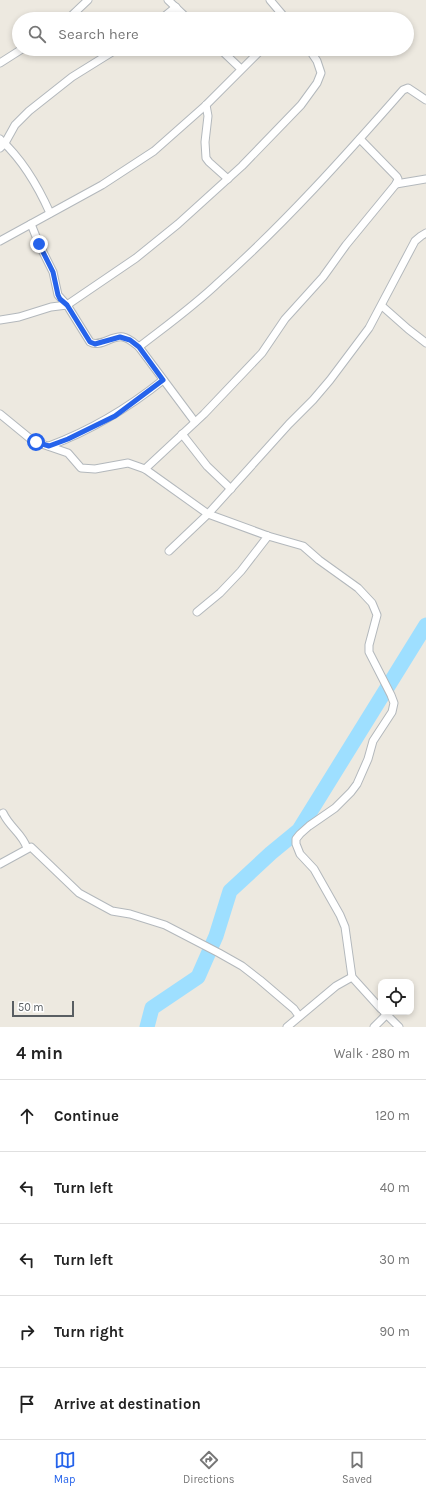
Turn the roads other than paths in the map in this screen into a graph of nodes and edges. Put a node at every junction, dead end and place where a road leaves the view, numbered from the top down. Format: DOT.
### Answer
graph roads {
  1 [pos="88,0"];
  2 [pos="168,0"];
  3 [pos="270,0"];
  4 [pos="176,8"];
  5 [pos="75,12"];
  6 [pos="171,12"];
  7 [pos="180,12"];
  8 [pos="280,12"];
  9 [pos="12,55"];
  10 [pos="106,56"];
  11 [pos="227,56"];
  12 [pos="255,56"];
  13 [pos="313,56"];
  14 [pos="0,63"];
  15 [pos="241,69"];
  16 [pos="426,100"];
  17 [pos="206,105"];
  18 [pos="360,139"];
  19 [pos="2,143"];
  20 [pos="228,179"];
  21 [pos="426,179"];
  22 [pos="396,184"];
  23 [pos="50,213"];
  24 [pos="31,224"];
  25 [pos="426,233"];
  26 [pos="0,241"];
  27 [pos="67,305"];
  28 [pos="382,306"];
  29 [pos="0,320"];
  30 [pos="426,343"];
  31 [pos="139,347"];
  32 [pos="163,380"];
  33 [pos="0,414"];
  34 [pos="195,422"];
  35 [pos="182,434"];
  36 [pos="49,446"];
  37 [pos="145,469"];
  38 [pos="231,489"];
  39 [pos="208,514"];
  40 [pos="268,536"];
  41 [pos="169,551"];
  42 [pos="197,612"];
  43 [pos="3,813"];
  44 [pos="27,848"];
  45 [pos="0,864"];
  46 [pos="352,977"];
  47 [pos="378,1005"];
  48 [pos="382,1015"];
  49 [pos="387,1015"];
  50 [pos="299,1016"];
  51 [pos="287,1027"];
  52 [pos="374,1027"];
  53 [pos="399,1027"];
  1 -- 5 [label="street"];
  2 -- 4 [label="street"];
  3 -- 8 [label="street"];
  4 -- 6 [label="street"];
  4 -- 7 [label="street"];
  9 -- 14 [label="street"];
  10 -- 19 [label="street"];
  11 -- 15 [label="street"];
  12 -- 15 [label="street"];
  13 -- 20 [label="street"];
  15 -- 17 [label="street"];
  16 -- 18 [label="street"];
  17 -- 20 [label="street"];
  17 -- 23 [label="street"];
  18 -- 22 [label="street"];
  18 -- 31 [label="street"];
  19 -- 23 [label="street"];
  20 -- 27 [label="street"];
  21 -- 22 [label="street"];
  22 -- 34 [label="street"];
  23 -- 24 [label="street"];
  24 -- 26 [label="street"];
  24 -- 27 [label="street"];
  25 -- 28 [label="street"];
  27 -- 29 [label="street"];
  27 -- 31 [label="street"];
  28 -- 30 [label="street"];
  28 -- 38 [label="street"];
  31 -- 32 [label="street"];
  32 -- 34 [label="street"];
  32 -- 36 [label="street"];
  33 -- 36 [label="street"];
  34 -- 35 [label="street"];
  35 -- 37 [label="street"];
  35 -- 38 [label="street"];
  36 -- 37 [label="street"];
  37 -- 39 [label="street"];
  38 -- 39 [label="street"];
  39 -- 40 [label="street"];
  39 -- 41 [label="street"];
  40 -- 42 [label="street"];
  40 -- 46 [label="street"];
  43 -- 44 [label="street"];
  44 -- 45 [label="street"];
  44 -- 50 [label="street"];
  46 -- 47 [label="street"];
  46 -- 50 [label="street"];
  48 -- 52 [label="street"];
  49 -- 53 [label="street"];
  50 -- 51 [label="street"];
}
